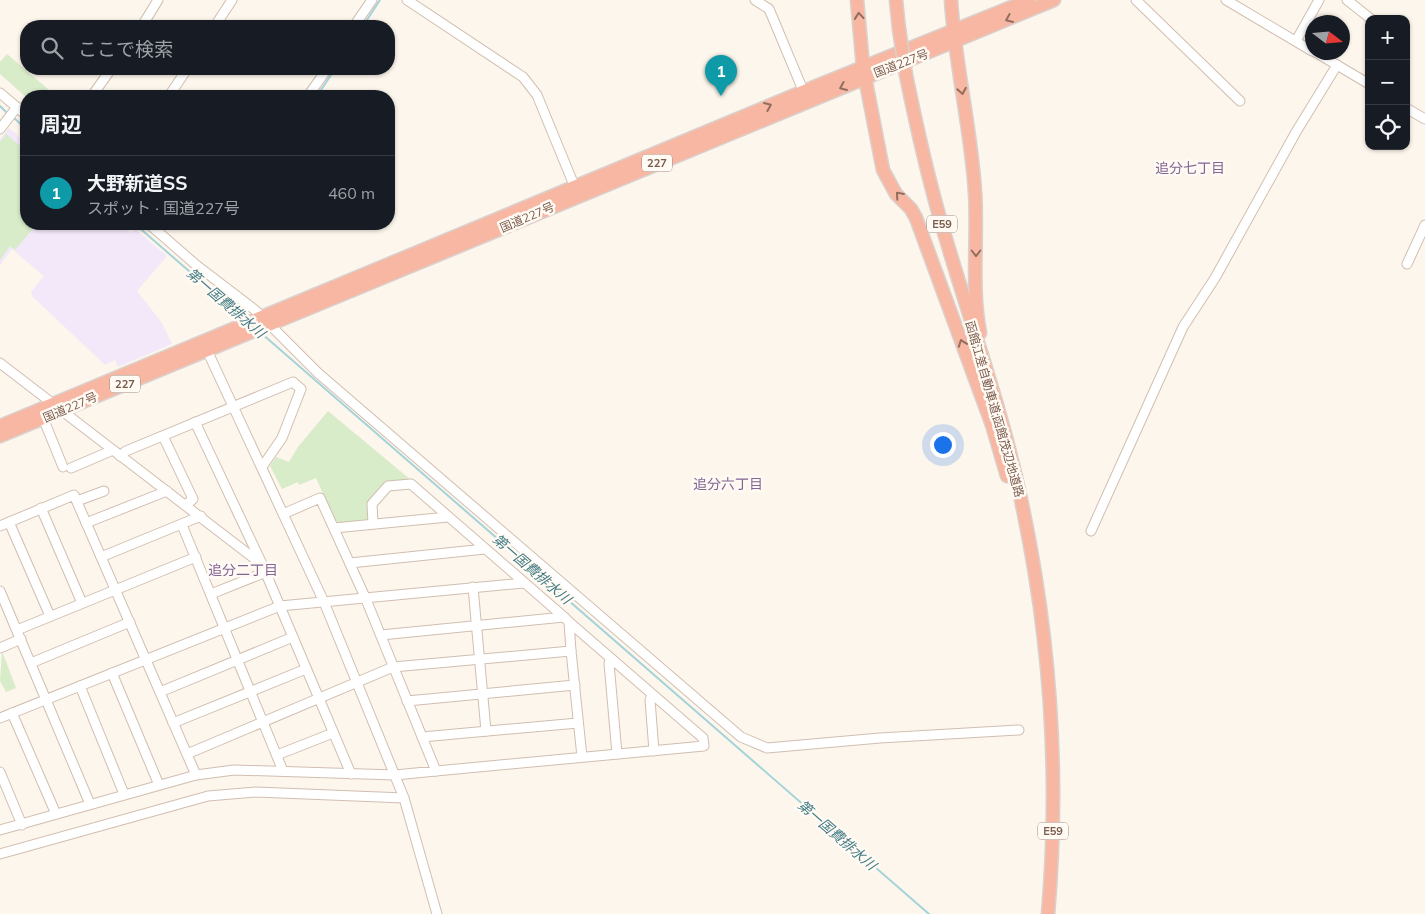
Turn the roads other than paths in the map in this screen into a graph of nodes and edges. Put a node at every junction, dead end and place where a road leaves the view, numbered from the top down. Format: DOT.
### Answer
graph roads {
  1 [pos="158,0"];
  2 [pos="232,0"];
  3 [pos="372,0"];
  4 [pos="407,0"];
  5 [pos="755,0"];
  6 [pos="858,0"];
  7 [pos="896,0"];
  8 [pos="951,0"];
  9 [pos="1029,0"];
  10 [pos="1054,0"];
  11 [pos="1136,0"];
  12 [pos="1226,0"];
  13 [pos="1319,0"];
  14 [pos="1347,0"];
  15 [pos="1366,15"];
  16 [pos="146,20"];
  17 [pos="219,20"];
  18 [pos="358,20"];
  19 [pos="953,37"];
  20 [pos="1296,42"];
  21 [pos="1305,47"];
  22 [pos="1328,60"];
  23 [pos="1337,65"];
  24 [pos="864,72"];
  25 [pos="107,75"];
  26 [pos="183,75"];
  27 [pos="322,75"];
  28 [pos="1365,82"];
  29 [pos="96,90"];
  30 [pos="173,90"];
  31 [pos="312,90"];
  32 [pos="0,93"];
  33 [pos="806,96"];
  34 [pos="1240,101"];
  35 [pos="1410,111"];
  36 [pos="13,112"];
  37 [pos="20,114"];
  38 [pos="1425,120"];
  39 [pos="0,128"];
  40 [pos="576,192"];
  41 [pos="1425,225"];
  42 [pos="155,230"];
  43 [pos="1407,264"];
  44 [pos="256,325"];
  45 [pos="205,345"];
  46 [pos="0,363"];
  47 [pos="985,371"];
  48 [pos="234,406"];
  49 [pos="57,407"];
  50 [pos="43,418"];
  51 [pos="195,422"];
  52 [pos="0,426"];
  53 [pos="0,436"];
  54 [pos="163,436"];
  55 [pos="116,453"];
  56 [pos="262,467"];
  57 [pos="104,490"];
  58 [pos="166,491"];
  59 [pos="1015,492"];
  60 [pos="77,501"];
  61 [pos="186,505"];
  62 [pos="41,508"];
  63 [pos="283,514"];
  64 [pos="200,516"];
  65 [pos="448,517"];
  66 [pos="86,523"];
  67 [pos="4,524"];
  68 [pos="373,524"];
  69 [pos="182,525"];
  70 [pos="334,528"];
  71 [pos="1091,532"];
  72 [pos="485,549"];
  73 [pos="101,557"];
  74 [pos="196,557"];
  75 [pos="350,562"];
  76 [pos="264,568"];
  77 [pos="524,583"];
  78 [pos="473,587"];
  79 [pos="0,590"];
  80 [pos="115,590"];
  81 [pos="211,594"];
  82 [pos="365,597"];
  83 [pos="324,602"];
  84 [pos="82,603"];
  85 [pos="280,606"];
  86 [pos="50,616"];
  87 [pos="566,619"];
  88 [pos="130,622"];
  89 [pos="476,626"];
  90 [pos="224,628"];
  91 [pos="17,630"];
  92 [pos="381,635"];
  93 [pos="293,637"];
  94 [pos="21,640"];
  95 [pos="0,648"];
  96 [pos="571,651"];
  97 [pos="146,659"];
  98 [pos="611,659"];
  99 [pos="479,660"];
  100 [pos="238,661"];
  101 [pos="31,663"];
  102 [pos="393,667"];
  103 [pos="306,669"];
  104 [pos="112,673"];
  105 [pos="357,683"];
  106 [pos="575,685"];
  107 [pos="80,686"];
  108 [pos="250,691"];
  109 [pos="160,692"];
  110 [pos="483,694"];
  111 [pos="652,694"];
  112 [pos="45,699"];
  113 [pos="319,700"];
  114 [pos="407,701"];
  115 [pos="12,712"];
  116 [pos="0,718"];
  117 [pos="173,723"];
  118 [pos="263,723"];
  119 [pos="578,723"];
  120 [pos="1019,730"];
  121 [pos="486,731"];
  122 [pos="333,733"];
  123 [pos="422,737"];
  124 [pos="654,750"];
  125 [pos="187,754"];
  126 [pos="617,754"];
  127 [pos="277,755"];
  128 [pos="582,757"];
  129 [pos="283,771"];
  130 [pos="436,771"];
  131 [pos="0,772"];
  132 [pos="196,774"];
  133 [pos="351,774"];
  134 [pos="395,775"];
  135 [pos="160,785"];
  136 [pos="124,794"];
  137 [pos="404,798"];
  138 [pos="90,804"];
  139 [pos="56,814"];
  140 [pos="22,824"];
  141 [pos="0,830"];
  142 [pos="0,854"];
  143 [pos="437,914"];
  144 [pos="1048,914"];
  1 -- 16 [label="street"];
  2 -- 17 [label="street"];
  3 -- 18 [label="street"];
  4 -- 40 [label="street"];
  5 -- 33 [label="street"];
  24 -- 6 [label="highway, one-way"];
  7 -- 47 [label="highway, 函館江差自動車道;函館茂辺地道路 / E59, bridge"];
  8 -- 19 [label="highway"];
  9 -- 19 [label="highway, 国道227号 / 227"];
  10 -- 19 [label="highway, 国道227号 / 227, one-way"];
  11 -- 34 [label="street"];
  12 -- 20 [label="street"];
  13 -- 20 [label="street"];
  14 -- 15 [label="street"];
  19 -- 24 [label="highway, 国道227号 / 227"];
  19 -- 47 [label="highway, one-way"];
  20 -- 21 [label="street"];
  22 -- 23 [label="street"];
  23 -- 28 [label="street"];
  23 -- 71 [label="street"];
  24 -- 33 [label="highway, 国道227号 / 227"];
  59 -- 24 [label="highway, one-way"];
  25 -- 29 [label="street"];
  26 -- 30 [label="street"];
  27 -- 31 [label="street"];
  32 -- 36 [label="street"];
  33 -- 40 [label="highway, 国道227号 / 227"];
  35 -- 38 [label="street"];
  36 -- 37 [label="street"];
  36 -- 39 [label="street"];
  40 -- 44 [label="highway, 国道227号 / 227"];
  41 -- 43 [label="street"];
  42 -- 44 [label="street"];
  44 -- 45 [label="highway, 国道227号 / 227"];
  44 -- 120 [label="street"];
  45 -- 48 [label="street"];
  45 -- 49 [label="highway, 国道227号 / 227"];
  46 -- 49 [label="street"];
  47 -- 59 [label="highway, 函館江差自動車道;函館茂辺地道路 / E59"];
  48 -- 51 [label="street"];
  48 -- 56 [label="street"];
  48 -- 56 [label="street"];
  49 -- 50 [label="highway, 国道227号 / 227"];
  49 -- 52 [label="highway, 国道227号 / 227"];
  49 -- 55 [label="street"];
  50 -- 53 [label="highway, 国道227号 / 227"];
  50 -- 55 [label="street"];
  51 -- 54 [label="street"];
  51 -- 76 [label="street"];
  54 -- 55 [label="street"];
  54 -- 61 [label="street"];
  55 -- 58 [label="street"];
  56 -- 63 [label="street"];
  57 -- 60 [label="street"];
  58 -- 61 [label="street"];
  58 -- 66 [label="street"];
  59 -- 144 [label="highway, 函館江差自動車道;函館茂辺地道路 / E59"];
  60 -- 62 [label="street"];
  60 -- 66 [label="street"];
  61 -- 64 [label="street"];
  62 -- 67 [label="street"];
  62 -- 84 [label="street"];
  63 -- 70 [label="street"];
  63 -- 83 [label="street"];
  64 -- 69 [label="street"];
  64 -- 76 [label="street"];
  65 -- 68 [label="street"];
  65 -- 68 [label="street"];
  65 -- 72 [label="street"];
  66 -- 73 [label="street"];
  67 -- 86 [label="street"];
  68 -- 70 [label="street"];
  69 -- 73 [label="street"];
  69 -- 74 [label="street"];
  70 -- 75 [label="street"];
  72 -- 75 [label="street"];
  72 -- 77 [label="street"];
  73 -- 80 [label="street"];
  74 -- 80 [label="street"];
  74 -- 81 [label="street"];
  75 -- 82 [label="street"];
  76 -- 81 [label="street"];
  76 -- 85 [label="street"];
  77 -- 78 [label="street"];
  77 -- 87 [label="street"];
  78 -- 82 [label="street"];
  78 -- 89 [label="street"];
  79 -- 91 [label="street"];
  80 -- 84 [label="street"];
  80 -- 88 [label="street"];
  81 -- 90 [label="street"];
  82 -- 83 [label="street"];
  82 -- 92 [label="street"];
  83 -- 85 [label="street"];
  83 -- 105 [label="street"];
  84 -- 86 [label="street"];
  85 -- 90 [label="street"];
  85 -- 93 [label="street"];
  86 -- 91 [label="street"];
  87 -- 89 [label="street"];
  87 -- 96 [label="street"];
  87 -- 98 [label="street"];
  88 -- 97 [label="street"];
  88 -- 101 [label="street"];
  89 -- 92 [label="street"];
  89 -- 99 [label="street"];
  90 -- 97 [label="street"];
  90 -- 100 [label="street"];
  91 -- 94 [label="street"];
  92 -- 102 [label="street"];
  93 -- 100 [label="street"];
  93 -- 103 [label="street"];
  94 -- 95 [label="street"];
  94 -- 101 [label="street"];
  96 -- 99 [label="street"];
  96 -- 106 [label="street"];
  97 -- 104 [label="street"];
  97 -- 109 [label="street"];
  98 -- 111 [label="street"];
  98 -- 126 [label="street"];
  99 -- 102 [label="street"];
  99 -- 110 [label="street"];
  100 -- 108 [label="street"];
  100 -- 109 [label="street"];
  101 -- 112 [label="street"];
  102 -- 105 [label="street"];
  102 -- 114 [label="street"];
  103 -- 108 [label="street"];
  103 -- 113 [label="street"];
  104 -- 107 [label="street"];
  104 -- 135 [label="street"];
  105 -- 113 [label="street"];
  105 -- 134 [label="street"];
  106 -- 110 [label="street"];
  106 -- 119 [label="street"];
  107 -- 112 [label="street"];
  107 -- 136 [label="street"];
  108 -- 117 [label="street"];
  108 -- 118 [label="street"];
  109 -- 117 [label="street"];
  110 -- 114 [label="street"];
  110 -- 121 [label="street"];
  111 -- 124 [label="street"];
  111 -- 124 [label="street"];
  112 -- 115 [label="street"];
  112 -- 138 [label="street"];
  113 -- 118 [label="street"];
  113 -- 122 [label="street"];
  114 -- 123 [label="street"];
  115 -- 116 [label="street"];
  115 -- 139 [label="street"];
  117 -- 125 [label="street"];
  118 -- 125 [label="street"];
  118 -- 127 [label="street"];
  119 -- 121 [label="street"];
  119 -- 128 [label="street"];
  121 -- 123 [label="street"];
  122 -- 127 [label="street"];
  122 -- 133 [label="street"];
  123 -- 130 [label="street"];
  124 -- 126 [label="street"];
  125 -- 132 [label="street"];
  126 -- 128 [label="street"];
  127 -- 129 [label="street"];
  128 -- 130 [label="street"];
  129 -- 132 [label="street"];
  129 -- 133 [label="street"];
  130 -- 134 [label="street"];
  131 -- 140 [label="street"];
  132 -- 135 [label="street"];
  133 -- 134 [label="street"];
  134 -- 137 [label="street"];
  135 -- 136 [label="street"];
  136 -- 138 [label="street"];
  137 -- 142 [label="street"];
  137 -- 143 [label="street"];
  138 -- 139 [label="street"];
  139 -- 140 [label="street"];
  140 -- 141 [label="street"];
}
